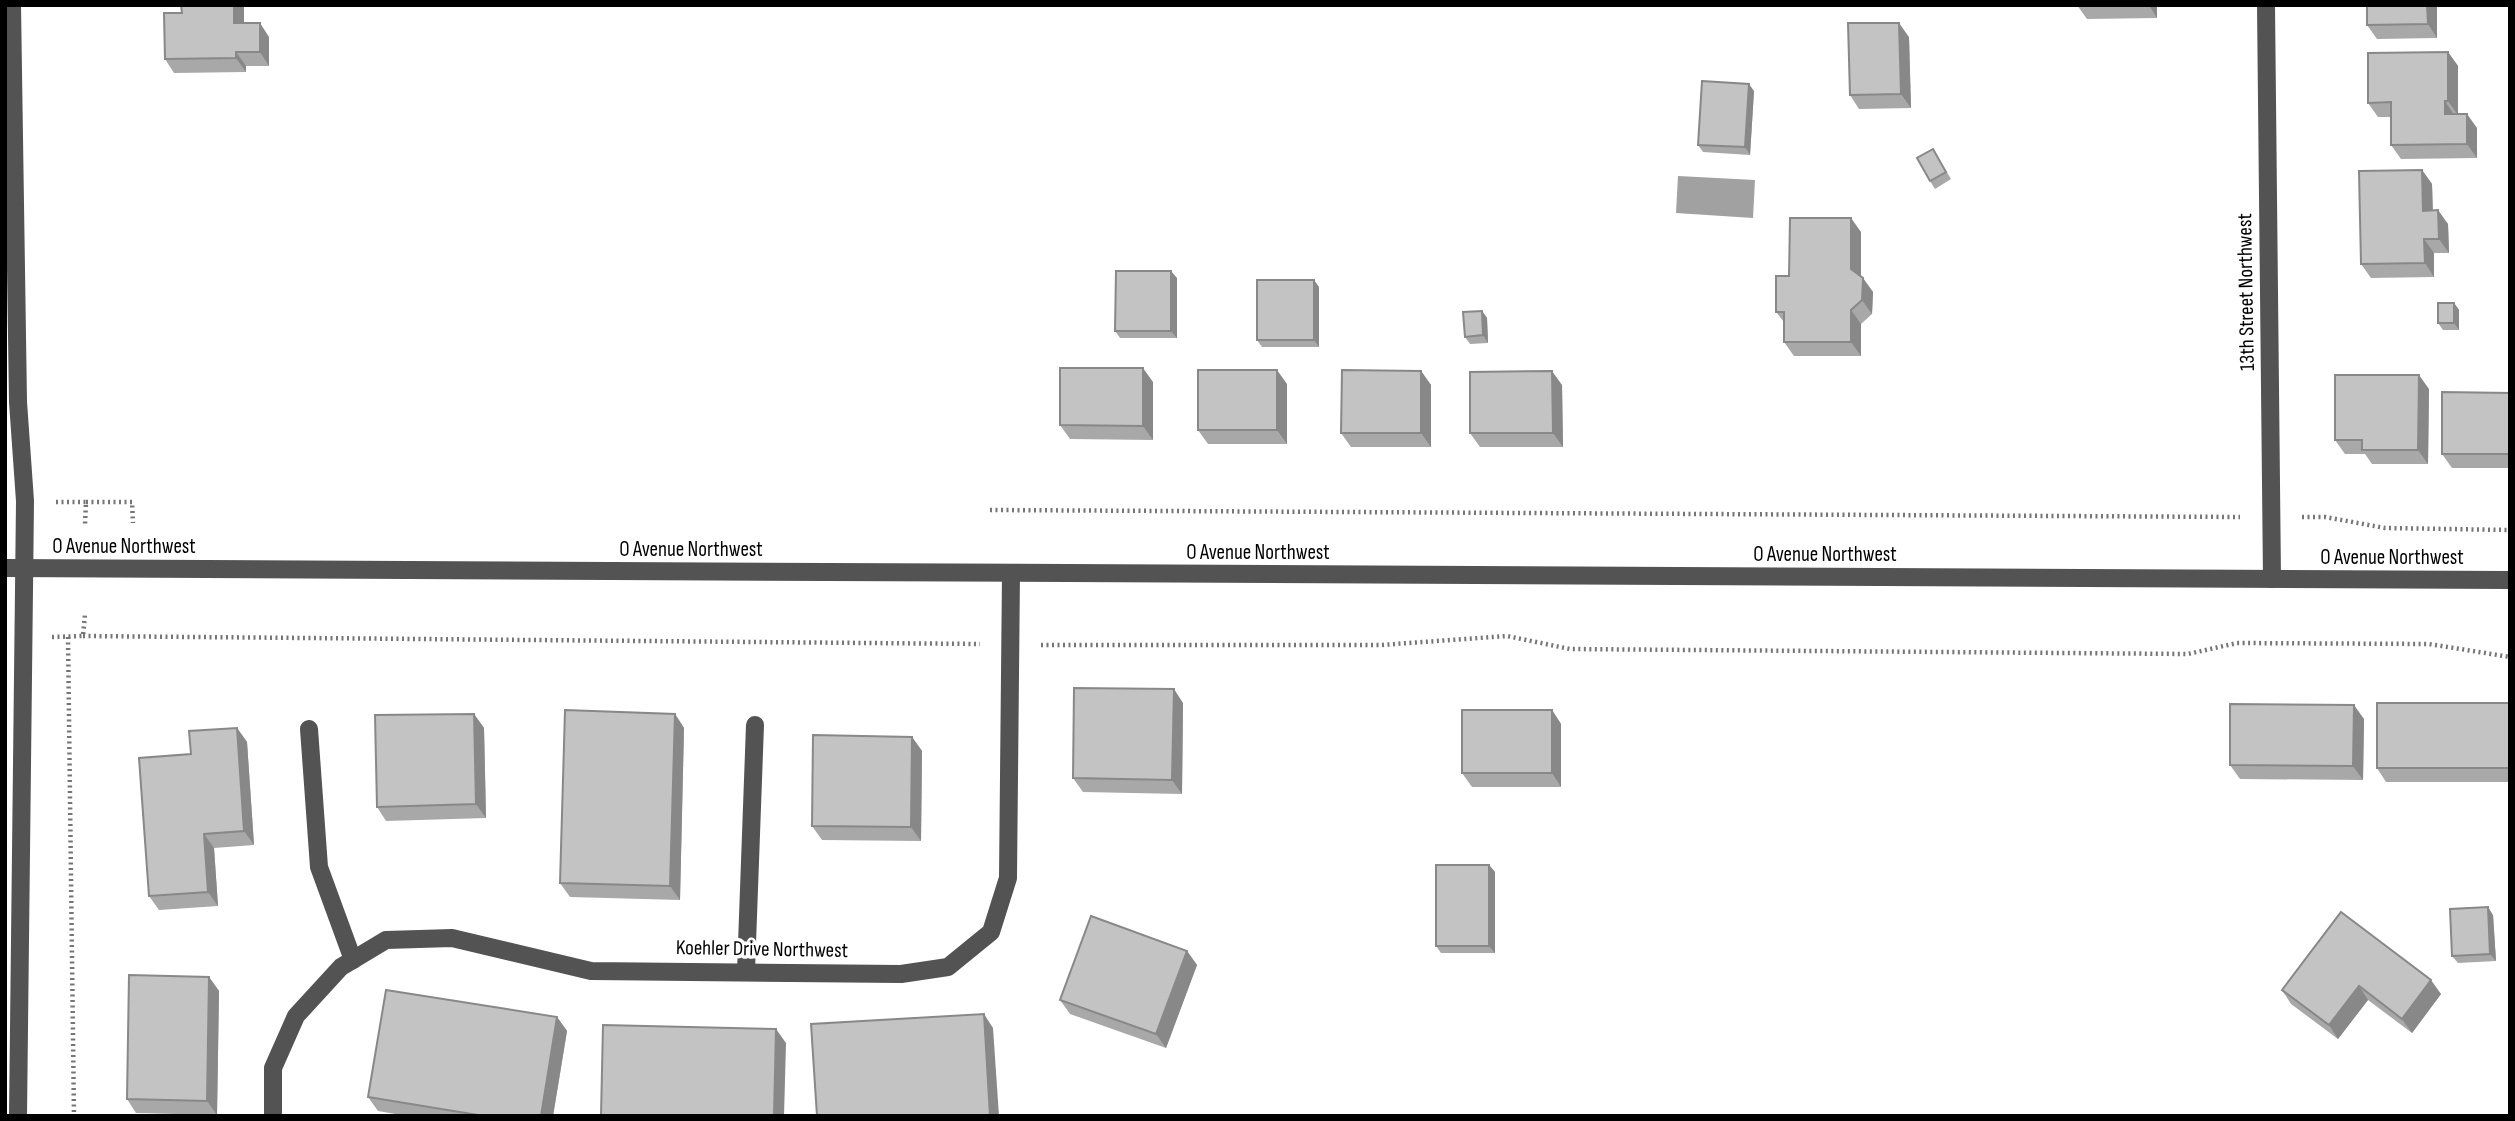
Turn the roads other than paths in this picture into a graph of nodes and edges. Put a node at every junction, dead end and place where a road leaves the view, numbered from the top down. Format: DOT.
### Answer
graph roads {
  1 [pos="12,5"];
  2 [pos="2266,5"];
  3 [pos="14,569"];
  4 [pos="1012,573"];
  5 [pos="2272,579"];
  6 [pos="2510,580"];
  7 [pos="755,725"];
  8 [pos="309,729"];
  9 [pos="353,960"];
  10 [pos="746,971"];
  11 [pos="18,1116"];
  12 [pos="273,1116"];
  1 -- 3 [label="street"];
  2 -- 5 [label="street, 13th Street Northwest"];
  3 -- 4 [label="street, O Avenue Northwest"];
  3 -- 11 [label="street"];
  4 -- 5 [label="street, O Avenue Northwest"];
  4 -- 10 [label="street, Koehler Drive Northwest"];
  5 -- 6 [label="street, O Avenue Northwest"];
  7 -- 10 [label="street"];
  8 -- 9 [label="street"];
  9 -- 10 [label="street, Koehler Drive Northwest"];
  9 -- 12 [label="street, Koehler Drive Northwest"];
}
